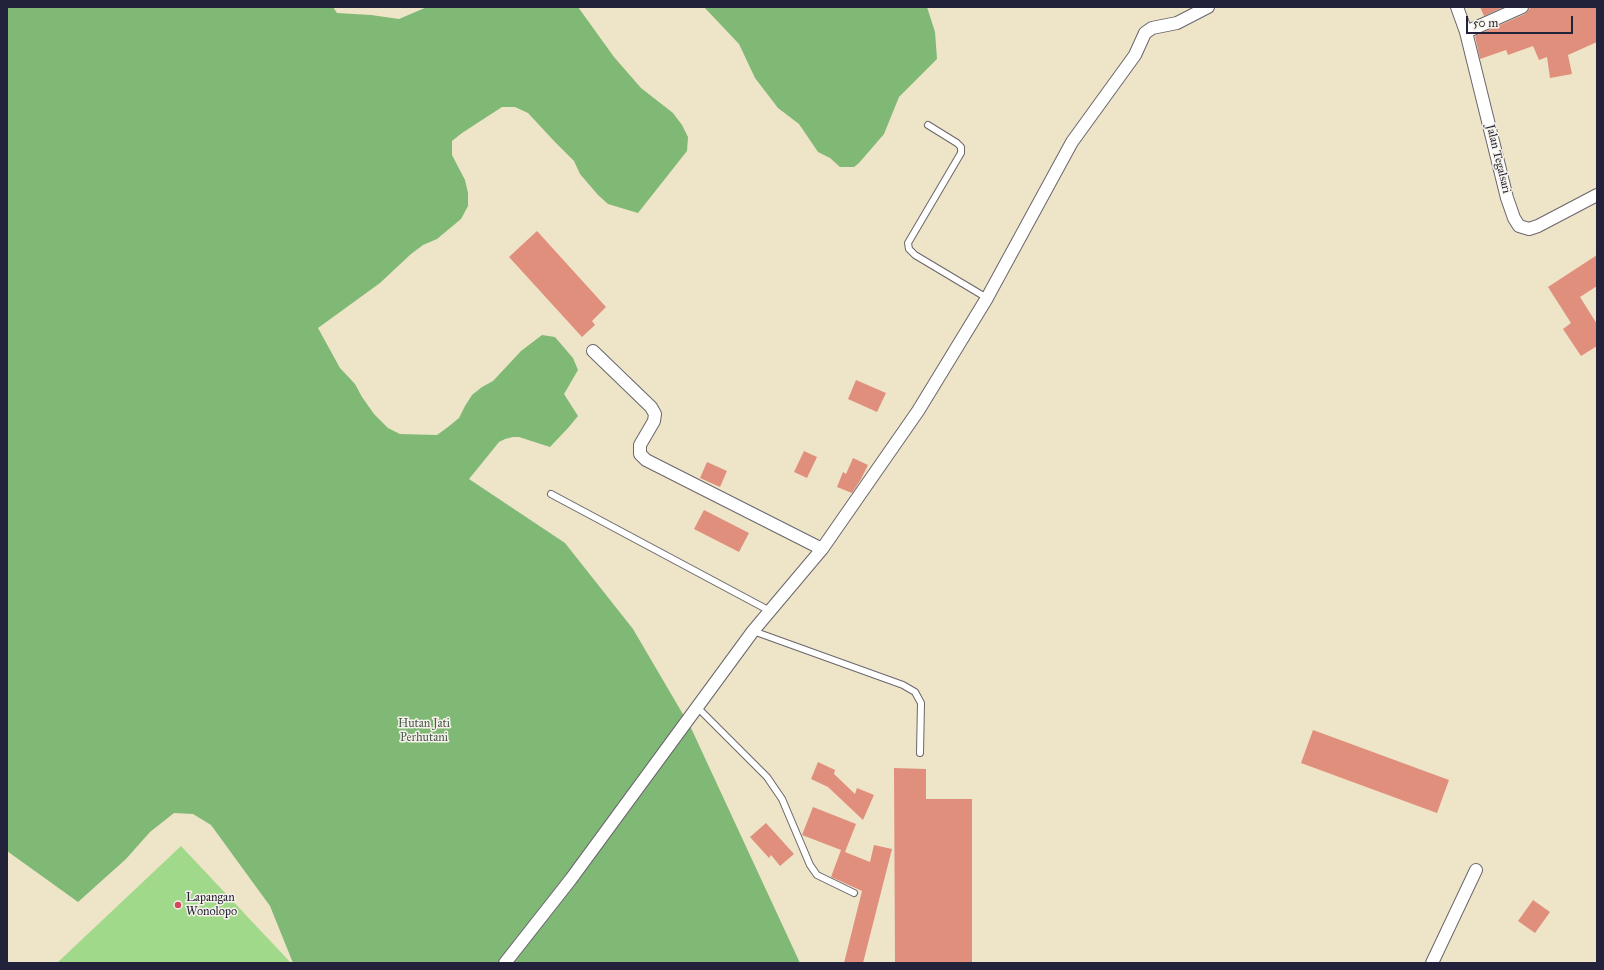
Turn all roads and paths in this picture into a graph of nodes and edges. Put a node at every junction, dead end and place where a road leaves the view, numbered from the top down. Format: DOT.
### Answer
graph roads {
  1 [pos="1208,7"];
  2 [pos="1457,7"];
  3 [pos="1522,7"];
  4 [pos="1466,32"];
  5 [pos="928,126"];
  6 [pos="1597,195"];
  7 [pos="987,298"];
  8 [pos="593,351"];
  9 [pos="551,494"];
  10 [pos="822,549"];
  11 [pos="770,611"];
  12 [pos="753,631"];
  13 [pos="697,707"];
  14 [pos="920,753"];
  15 [pos="1476,870"];
  16 [pos="854,893"];
  17 [pos="505,963"];
  18 [pos="1432,963"];
  1 -- 7 [label="street"];
  2 -- 4 [label="street, Jalan Tegalsari"];
  3 -- 4 [label="street"];
  4 -- 6 [label="street, Jalan Tegalsari"];
  5 -- 7 [label="lane"];
  7 -- 10 [label="street"];
  8 -- 10 [label="street"];
  9 -- 11 [label="lane"];
  10 -- 11 [label="street"];
  11 -- 12 [label="street"];
  12 -- 13 [label="street"];
  12 -- 14 [label="lane"];
  13 -- 16 [label="lane"];
  13 -- 17 [label="street"];
  15 -- 18 [label="street"];
}
